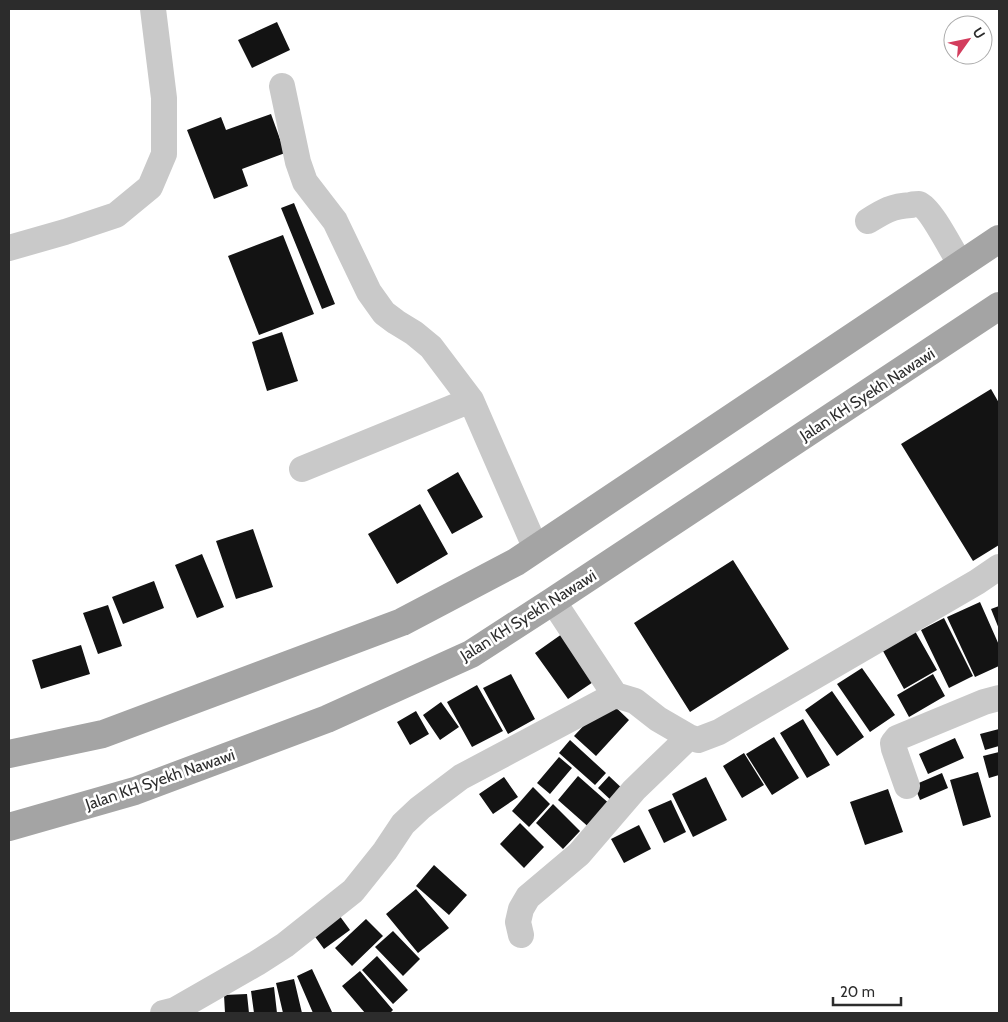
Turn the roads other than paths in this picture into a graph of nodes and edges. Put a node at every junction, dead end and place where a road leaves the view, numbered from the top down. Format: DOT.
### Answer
graph roads {
  1 [pos="153,9"];
  2 [pos="282,86"];
  3 [pos="868,221"];
  4 [pos="999,239"];
  5 [pos="9,248"];
  6 [pos="961,265"];
  7 [pos="999,306"];
  8 [pos="471,400"];
  9 [pos="302,469"];
  10 [pos="536,549"];
  11 [pos="999,567"];
  12 [pos="553,601"];
  13 [pos="615,695"];
  14 [pos="999,698"];
  15 [pos="689,738"];
  16 [pos="9,754"];
  17 [pos="907,786"];
  18 [pos="9,827"];
  19 [pos="522,935"];
  20 [pos="163,1013"];
  1 -- 5 [label="street"];
  2 -- 8 [label="street"];
  3 -- 6 [label="street"];
  4 -- 6 [label="main road"];
  6 -- 10 [label="main road"];
  7 -- 12 [label="main road, Jalan KH Syekh Nawawi"];
  8 -- 9 [label="street"];
  8 -- 10 [label="street"];
  10 -- 16 [label="main road"];
  11 -- 15 [label="street"];
  12 -- 13 [label="street"];
  12 -- 18 [label="main road, Jalan KH Syekh Nawawi"];
  13 -- 15 [label="street"];
  13 -- 20 [label="street"];
  14 -- 17 [label="street"];
  15 -- 19 [label="street"];
}
